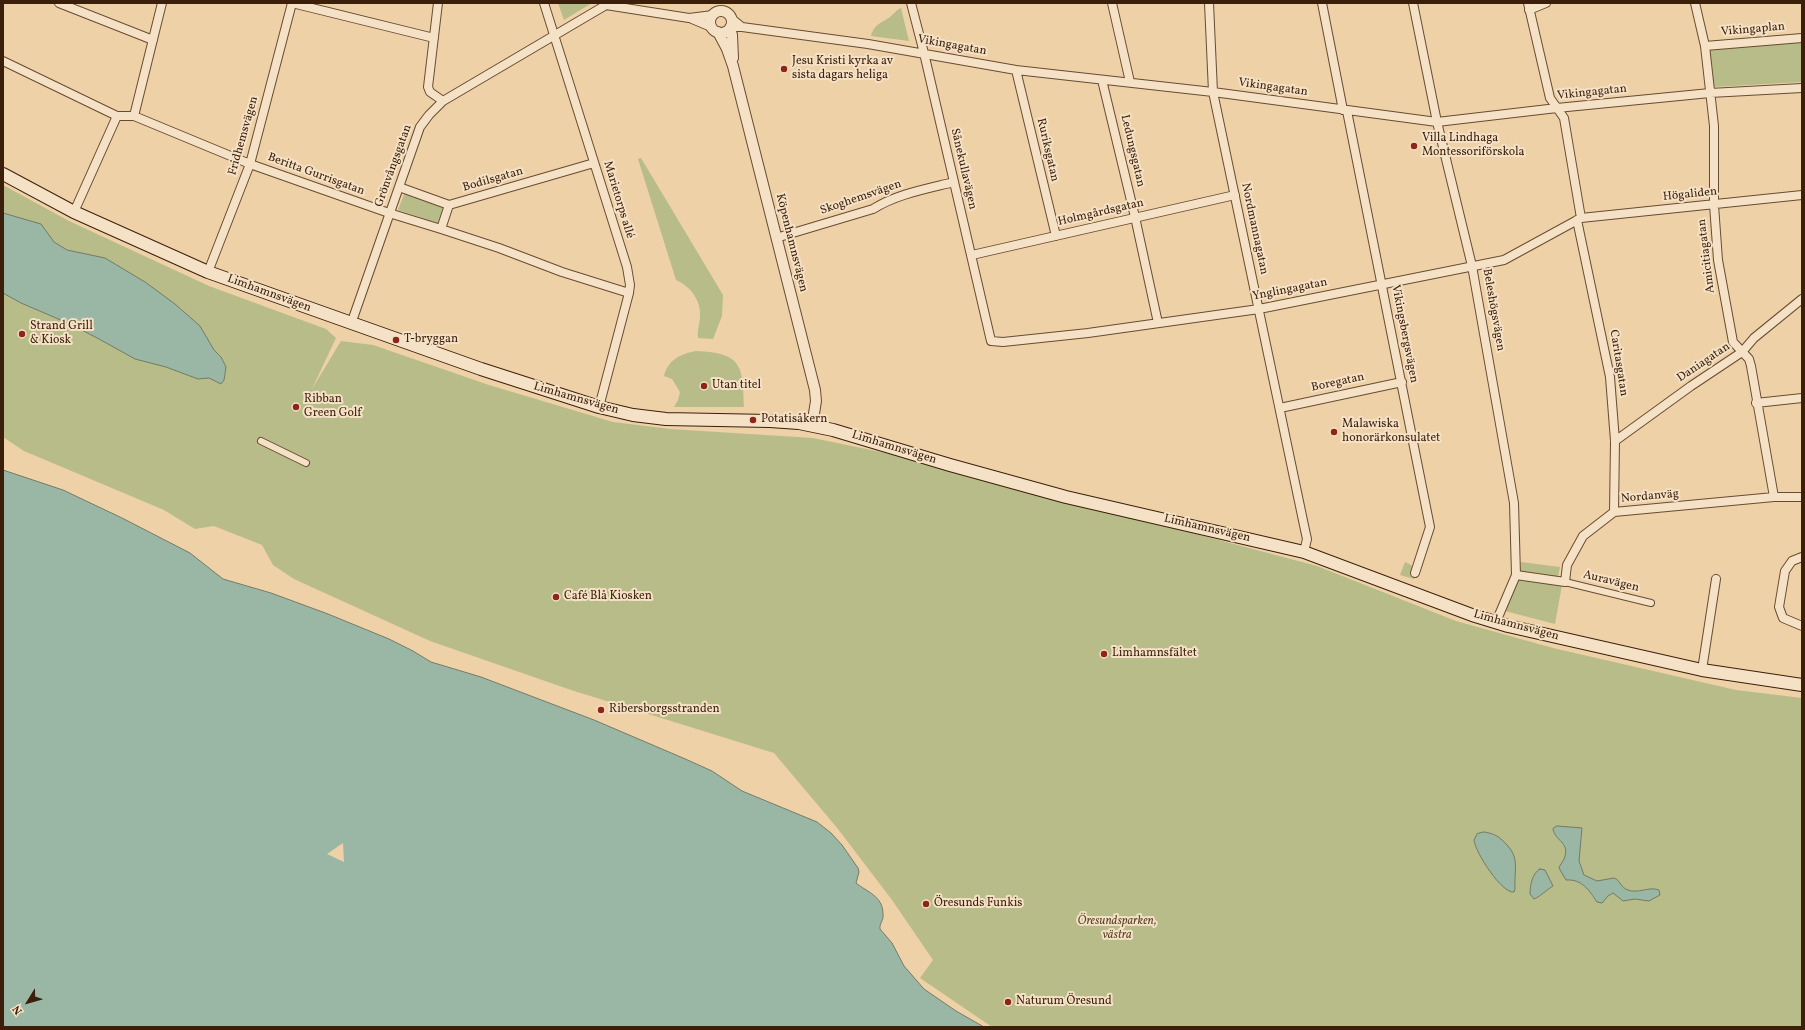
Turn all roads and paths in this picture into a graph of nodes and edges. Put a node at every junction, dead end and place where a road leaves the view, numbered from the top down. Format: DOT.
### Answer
graph roads {
  1 [pos="59,3"];
  2 [pos="162,3"];
  3 [pos="292,3"];
  4 [pos="438,3"];
  5 [pos="544,3"];
  6 [pos="713,3"];
  7 [pos="720,3"];
  8 [pos="911,3"];
  9 [pos="1112,3"];
  10 [pos="1209,3"];
  11 [pos="1322,3"];
  12 [pos="1413,3"];
  13 [pos="1546,3"];
  14 [pos="1695,3"];
  15 [pos="606,4"];
  16 [pos="1528,7"];
  17 [pos="713,14"];
  18 [pos="689,18"];
  19 [pos="730,22"];
  20 [pos="715,30"];
  21 [pos="555,36"];
  22 [pos="434,38"];
  23 [pos="1802,38"];
  24 [pos="153,40"];
  25 [pos="1705,46"];
  26 [pos="924,53"];
  27 [pos="3,61"];
  28 [pos="733,66"];
  29 [pos="1016,70"];
  30 [pos="1102,80"];
  31 [pos="1130,82"];
  32 [pos="1802,88"];
  33 [pos="1213,92"];
  34 [pos="1710,93"];
  35 [pos="443,101"];
  36 [pos="1557,108"];
  37 [pos="1345,111"];
  38 [pos="118,116"];
  39 [pos="134,116"];
  40 [pos="1437,122"];
  41 [pos="594,163"];
  42 [pos="250,164"];
  43 [pos="3,174"];
  44 [pos="954,182"];
  45 [pos="399,187"];
  46 [pos="1235,195"];
  47 [pos="1802,195"];
  48 [pos="449,205"];
  49 [pos="1714,205"];
  50 [pos="74,212"];
  51 [pos="389,214"];
  52 [pos="1135,217"];
  53 [pos="1579,219"];
  54 [pos="441,229"];
  55 [pos="1056,236"];
  56 [pos="776,238"];
  57 [pos="972,254"];
  58 [pos="1472,266"];
  59 [pos="208,272"];
  60 [pos="1382,285"];
  61 [pos="628,292"];
  62 [pos="1802,299"];
  63 [pos="1259,309"];
  64 [pos="1158,323"];
  65 [pos="351,324"];
  66 [pos="991,341"];
  67 [pos="1742,352"];
  68 [pos="1402,382"];
  69 [pos="1802,398"];
  70 [pos="1756,403"];
  71 [pos="599,407"];
  72 [pos="1280,408"];
  73 [pos="812,426"];
  74 [pos="261,441"];
  75 [pos="1615,441"];
  76 [pos="306,463"];
  77 [pos="1802,496"];
  78 [pos="1774,497"];
  79 [pos="1614,512"];
  80 [pos="1304,552"];
  81 [pos="1802,556"];
  82 [pos="1410,559"];
  83 [pos="1419,562"];
  84 [pos="1415,573"];
  85 [pos="1516,575"];
  86 [pos="1716,579"];
  87 [pos="1566,582"];
  88 [pos="1651,603"];
  89 [pos="1496,622"];
  90 [pos="1802,626"];
  91 [pos="1702,670"];
  92 [pos="1802,685"];
  1 -- 24 [label="street"];
  2 -- 24 [label="street"];
  3 -- 22 [label="street"];
  3 -- 42 [label="street, Fridhemsvägen"];
  4 -- 22 [label="street"];
  5 -- 21 [label="street, Marietorps allé"];
  6 -- 17 [label="street"];
  7 -- 19 [label="street, Köpenhamnsvägen"];
  8 -- 26 [label="street, Sånekullavägen"];
  9 -- 31 [label="street"];
  10 -- 33 [label="street, Nordmannagatan"];
  11 -- 37 [label="street, Vikingsbergsvägen"];
  12 -- 40 [label="street, Beleshögsvägen"];
  13 -- 16 [label="street"];
  14 -- 25 [label="street, Amicitiagatan"];
  15 -- 18 [label="street"];
  15 -- 21 [label="street"];
  16 -- 36 [label="street, Caritasgatan"];
  17 -- 18 [label="street"];
  17 -- 19 [label="street"];
  17 -- 20 [label="street"];
  18 -- 20 [label="street"];
  19 -- 20 [label="street"];
  19 -- 26 [label="street, Vikingagatan"];
  19 -- 28 [label="street, Köpenhamnsvägen"];
  20 -- 28 [label="street, Köpenhamnsvägen"];
  21 -- 35 [label="street, Grönvångsgatan"];
  21 -- 41 [label="street, Marietorps allé"];
  22 -- 35 [label="street"];
  23 -- 25 [label="street, Vikingaplan"];
  24 -- 39 [label="street"];
  25 -- 34 [label="street, Amicitiagatan"];
  26 -- 29 [label="street, Vikingagatan"];
  26 -- 44 [label="street, Sånekullavägen"];
  27 -- 38 [label="street, Beritta Gurrisgatan"];
  28 -- 56 [label="street, Köpenhamnsvägen"];
  29 -- 30 [label="street, Vikingagatan"];
  29 -- 55 [label="street, Ruriksgatan"];
  30 -- 31 [label="street, Vikingagatan"];
  30 -- 52 [label="street, Ledungsgatan"];
  31 -- 33 [label="street, Vikingagatan"];
  32 -- 34 [label="street, Vikingagatan"];
  33 -- 37 [label="street, Vikingagatan"];
  33 -- 46 [label="street, Nordmannagatan"];
  34 -- 36 [label="street, Vikingagatan"];
  34 -- 49 [label="street, Amicitiagatan"];
  35 -- 45 [label="street, Grönvångsgatan"];
  36 -- 40 [label="street, Vikingagatan"];
  36 -- 53 [label="street, Caritasgatan"];
  37 -- 40 [label="street, Vikingagatan"];
  37 -- 60 [label="street, Vikingsbergsvägen"];
  38 -- 39 [label="street, Beritta Gurrisgatan"];
  38 -- 50 [label="street"];
  39 -- 42 [label="street, Beritta Gurrisgatan"];
  40 -- 58 [label="street, Beleshögsvägen"];
  41 -- 48 [label="street, Bodilsgatan"];
  41 -- 61 [label="street, Marietorps allé"];
  42 -- 51 [label="street, Beritta Gurrisgatan"];
  42 -- 59 [label="street, Fridhemsvägen"];
  43 -- 50 [label="main road, Limhamnsvägen"];
  44 -- 56 [label="street, Skoghemsvägen"];
  44 -- 57 [label="street, Sånekullavägen"];
  45 -- 48 [label="street"];
  45 -- 51 [label="street, Grönvångsgatan"];
  46 -- 52 [label="street, Holmgårdsgatan"];
  46 -- 63 [label="street, Nordmannagatan"];
  47 -- 49 [label="street, Högaliden"];
  48 -- 54 [label="street"];
  49 -- 53 [label="street, Högaliden"];
  49 -- 67 [label="street, Amicitiagatan"];
  50 -- 59 [label="main road, Limhamnsvägen"];
  51 -- 54 [label="street, Beritta Gurrisgatan"];
  51 -- 65 [label="street, Grönvångsgatan"];
  52 -- 55 [label="street, Holmgårdsgatan"];
  52 -- 64 [label="street, Ledungsgatan"];
  53 -- 58 [label="street, Ynglingagatan"];
  53 -- 75 [label="street, Caritasgatan"];
  54 -- 61 [label="street, Beritta Gurrisgatan"];
  55 -- 57 [label="street, Holmgårdsgatan"];
  56 -- 73 [label="street, Köpenhamnsvägen"];
  57 -- 66 [label="street, Sånekullavägen"];
  58 -- 60 [label="street, Ynglingagatan"];
  58 -- 85 [label="street, Beleshögsvägen"];
  59 -- 65 [label="main road, Limhamnsvägen"];
  60 -- 63 [label="street, Ynglingagatan"];
  60 -- 68 [label="street, Vikingsbergsvägen"];
  61 -- 71 [label="street, Marietorps allé"];
  62 -- 67 [label="street, Daniagatan"];
  63 -- 64 [label="street, Ynglingagatan"];
  63 -- 72 [label="street, Nordmannagatan"];
  64 -- 66 [label="street, Ynglingagatan"];
  65 -- 71 [label="main road, Limhamnsvägen"];
  67 -- 70 [label="street, Amicitiagatan"];
  67 -- 75 [label="street, Daniagatan"];
  68 -- 72 [label="street, Boregatan"];
  68 -- 83 [label="street, Vikingsbergsvägen"];
  69 -- 70 [label="street"];
  70 -- 78 [label="street, Amicitiagatan"];
  71 -- 73 [label="main road, Limhamnsvägen"];
  72 -- 80 [label="street, Nordmannagatan"];
  73 -- 80 [label="main road, Limhamnsvägen"];
  74 -- 76 [label="street"];
  75 -- 79 [label="street, Caritasgatan"];
  77 -- 78 [label="street, Nordanväg"];
  78 -- 79 [label="street, Nordanväg"];
  79 -- 87 [label="street, Nordanväg"];
  80 -- 89 [label="main road, Limhamnsvägen"];
  81 -- 90 [label="street"];
  82 -- 83 [label="street"];
  83 -- 84 [label="street, Vikingsbergsvägen"];
  85 -- 87 [label="street"];
  85 -- 89 [label="street, Beleshögsvägen"];
  86 -- 91 [label="street"];
  87 -- 88 [label="street, Auravägen"];
  89 -- 91 [label="main road, Limhamnsvägen"];
  91 -- 92 [label="main road, Limhamnsvägen"];
}
